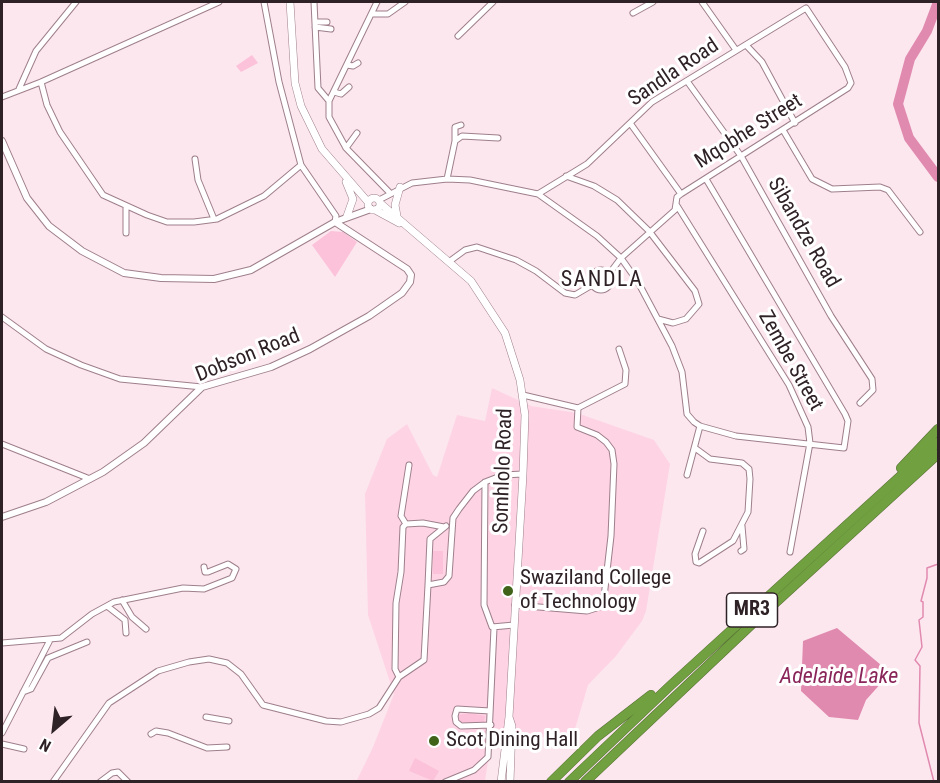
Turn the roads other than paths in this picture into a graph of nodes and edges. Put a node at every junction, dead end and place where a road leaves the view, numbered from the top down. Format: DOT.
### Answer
graph roads {
  1 [pos="76,2"];
  2 [pos="219,2"];
  3 [pos="264,2"];
  4 [pos="290,2"];
  5 [pos="314,2"];
  6 [pos="377,2"];
  7 [pos="397,2"];
  8 [pos="405,2"];
  9 [pos="493,2"];
  10 [pos="653,2"];
  11 [pos="702,2"];
  12 [pos="210,3"];
  13 [pos="806,8"];
  14 [pos="396,9"];
  15 [pos="633,13"];
  16 [pos="372,14"];
  17 [pos="327,22"];
  18 [pos="315,25"];
  19 [pos="331,29"];
  20 [pos="458,36"];
  21 [pos="746,45"];
  22 [pos="736,50"];
  23 [pos="358,63"];
  24 [pos="347,66"];
  25 [pos="687,81"];
  26 [pos="41,82"];
  27 [pos="349,87"];
  28 [pos="19,89"];
  29 [pos="334,92"];
  30 [pos="2,97"];
  31 [pos="329,101"];
  32 [pos="630,123"];
  33 [pos="795,123"];
  34 [pos="461,125"];
  35 [pos="783,130"];
  36 [pos="357,133"];
  37 [pos="498,138"];
  38 [pos="2,141"];
  39 [pos="454,141"];
  40 [pos="346,148"];
  41 [pos="741,156"];
  42 [pos="195,159"];
  43 [pos="301,165"];
  44 [pos="566,177"];
  45 [pos="346,178"];
  46 [pos="447,179"];
  47 [pos="706,179"];
  48 [pos="400,187"];
  49 [pos="389,192"];
  50 [pos="538,194"];
  51 [pos="681,194"];
  52 [pos="374,203"];
  53 [pos="676,204"];
  54 [pos="126,207"];
  55 [pos="350,215"];
  56 [pos="397,218"];
  57 [pos="214,219"];
  58 [pos="335,222"];
  59 [pos="411,231"];
  60 [pos="649,231"];
  61 [pos="920,232"];
  62 [pos="126,233"];
  63 [pos="621,258"];
  64 [pos="450,261"];
  65 [pos="609,274"];
  66 [pos="592,285"];
  67 [pos="2,317"];
  68 [pos="658,319"];
  69 [pos="619,349"];
  70 [pos="202,387"];
  71 [pos="523,395"];
  72 [pos="860,403"];
  73 [pos="578,408"];
  74 [pos="700,426"];
  75 [pos="939,429"];
  76 [pos="939,442"];
  77 [pos="810,443"];
  78 [pos="2,444"];
  79 [pos="695,448"];
  80 [pos="939,454"];
  81 [pos="409,465"];
  82 [pos="523,474"];
  83 [pos="687,475"];
  84 [pos="90,479"];
  85 [pos="485,482"];
  86 [pos="874,502"];
  87 [pos="2,517"];
  88 [pos="406,524"];
  89 [pos="453,524"];
  90 [pos="742,524"];
  91 [pos="444,527"];
  92 [pos="703,531"];
  93 [pos="741,551"];
  94 [pos="790,552"];
  95 [pos="204,567"];
  96 [pos="428,585"];
  97 [pos="122,600"];
  98 [pos="515,604"];
  99 [pos="107,606"];
  100 [pos="514,625"];
  101 [pos="494,628"];
  102 [pos="146,629"];
  103 [pos="126,633"];
  104 [pos="51,640"];
  105 [pos="87,642"];
  106 [pos="2,643"];
  107 [pos="702,656"];
  108 [pos="399,677"];
  109 [pos="23,692"];
  110 [pos="490,711"];
  111 [pos="206,717"];
  112 [pos="509,717"];
  113 [pos="229,722"];
  114 [pos="490,725"];
  115 [pos="2,732"];
  116 [pos="151,734"];
  117 [pos="2,744"];
  118 [pos="227,747"];
  119 [pos="24,749"];
  120 [pos="53,782"];
  121 [pos="100,782"];
  122 [pos="128,782"];
  123 [pos="445,782"];
  124 [pos="501,782"];
  125 [pos="510,782"];
  126 [pos="551,782"];
  127 [pos="569,782"];
  128 [pos="585,782"];
  1 -- 28 [label="street"];
  2 -- 12 [label="street"];
  3 -- 43 [label="street"];
  4 -- 45 [label="main road, Somhlolo Road"];
  5 -- 18 [label="street"];
  6 -- 16 [label="street"];
  7 -- 14 [label="street"];
  8 -- 14 [label="street"];
  9 -- 20 [label="street"];
  10 -- 15 [label="street"];
  11 -- 22 [label="street"];
  12 -- 26 [label="street"];
  13 -- 21 [label="street, Sandla Road"];
  13 -- 33 [label="street, Mqobhe Street"];
  14 -- 16 [label="street"];
  16 -- 24 [label="street"];
  17 -- 18 [label="street"];
  18 -- 19 [label="street"];
  18 -- 31 [label="street"];
  21 -- 22 [label="street, Sandla Road"];
  21 -- 33 [label="street"];
  22 -- 25 [label="street, Sandla Road"];
  23 -- 24 [label="street"];
  24 -- 29 [label="street"];
  25 -- 32 [label="street, Sandla Road"];
  25 -- 41 [label="street, Sibandze Road"];
  26 -- 28 [label="street"];
  26 -- 54 [label="street"];
  27 -- 29 [label="street"];
  28 -- 30 [label="street"];
  29 -- 31 [label="street"];
  31 -- 40 [label="street"];
  32 -- 44 [label="street, Sandla Road"];
  32 -- 51 [label="street"];
  33 -- 35 [label="street, Mqobhe Street"];
  34 -- 39 [label="street"];
  35 -- 41 [label="street, Mqobhe Street"];
  35 -- 61 [label="street"];
  36 -- 40 [label="street"];
  37 -- 39 [label="street"];
  38 -- 58 [label="street"];
  39 -- 46 [label="street"];
  40 -- 49 [label="street"];
  41 -- 47 [label="street, Mqobhe Street"];
  41 -- 72 [label="street, Sibandze Road"];
  42 -- 57 [label="street"];
  43 -- 57 [label="street"];
  43 -- 58 [label="street"];
  44 -- 50 [label="street, Sandla Road"];
  44 -- 60 [label="street"];
  45 -- 52 [label="main road, Somhlolo Road"];
  45 -- 55 [label="main road"];
  46 -- 48 [label="street"];
  46 -- 50 [label="street"];
  47 -- 51 [label="street, Mqobhe Street"];
  47 -- 77 [label="street"];
  48 -- 49 [label="street"];
  48 -- 56 [label="main road"];
  49 -- 52 [label="street"];
  50 -- 63 [label="street"];
  51 -- 53 [label="street, Mqobhe Street"];
  52 -- 55 [label="street"];
  52 -- 56 [label="main road, Somhlolo Road"];
  52 -- 59 [label="main road, Somhlolo Road"];
  53 -- 60 [label="street, Mqobhe Street"];
  53 -- 77 [label="street, Zembe Street"];
  54 -- 57 [label="street"];
  54 -- 62 [label="street"];
  55 -- 58 [label="street"];
  56 -- 59 [label="main road, Somhlolo Road"];
  58 -- 70 [label="street, Dobson Road"];
  59 -- 64 [label="main road, Somhlolo Road"];
  60 -- 63 [label="street, Mqobhe Street"];
  60 -- 68 [label="street"];
  63 -- 65 [label="street, Mqobhe Street"];
  63 -- 68 [label="street"];
  64 -- 66 [label="street"];
  64 -- 71 [label="main road, Somhlolo Road"];
  65 -- 66 [label="street"];
  65 -- 66 [label="street"];
  67 -- 70 [label="street"];
  68 -- 74 [label="street"];
  69 -- 73 [label="street"];
  70 -- 84 [label="street, Dobson Road"];
  71 -- 73 [label="street"];
  71 -- 82 [label="main road, Somhlolo Road"];
  73 -- 98 [label="street"];
  74 -- 77 [label="street"];
  74 -- 79 [label="street"];
  75 -- 86 [label="highway"];
  76 -- 86 [label="highway, MR3"];
  77 -- 94 [label="street, Zembe Street"];
  78 -- 84 [label="street"];
  79 -- 83 [label="street"];
  79 -- 90 [label="street"];
  80 -- 128 [label="highway, MR3"];
  81 -- 88 [label="street"];
  82 -- 85 [label="street"];
  82 -- 98 [label="main road, Somhlolo Road"];
  84 -- 87 [label="street, Dobson Road"];
  85 -- 89 [label="street"];
  85 -- 101 [label="street"];
  86 -- 107 [label="highway, MR3"];
  88 -- 91 [label="street"];
  88 -- 108 [label="street"];
  89 -- 91 [label="street"];
  89 -- 96 [label="street"];
  90 -- 92 [label="street"];
  90 -- 93 [label="street"];
  91 -- 96 [label="street"];
  95 -- 97 [label="street"];
  96 -- 108 [label="street"];
  97 -- 99 [label="street"];
  97 -- 102 [label="street"];
  98 -- 100 [label="main road, Somhlolo Road"];
  99 -- 103 [label="street"];
  99 -- 104 [label="street"];
  100 -- 101 [label="street"];
  100 -- 112 [label="main road, Somhlolo Road"];
  101 -- 110 [label="street"];
  104 -- 106 [label="street"];
  104 -- 109 [label="street"];
  105 -- 109 [label="street"];
  107 -- 126 [label="highway"];
  107 -- 127 [label="highway, MR3"];
  108 -- 120 [label="street"];
  109 -- 115 [label="street"];
  110 -- 114 [label="street"];
  110 -- 114 [label="street"];
  111 -- 113 [label="street"];
  112 -- 124 [label="main road, Somhlolo Road"];
  112 -- 125 [label="main road, Somhlolo Road"];
  114 -- 123 [label="street"];
  116 -- 118 [label="street"];
  117 -- 119 [label="street"];
  121 -- 122 [label="street"];
}
